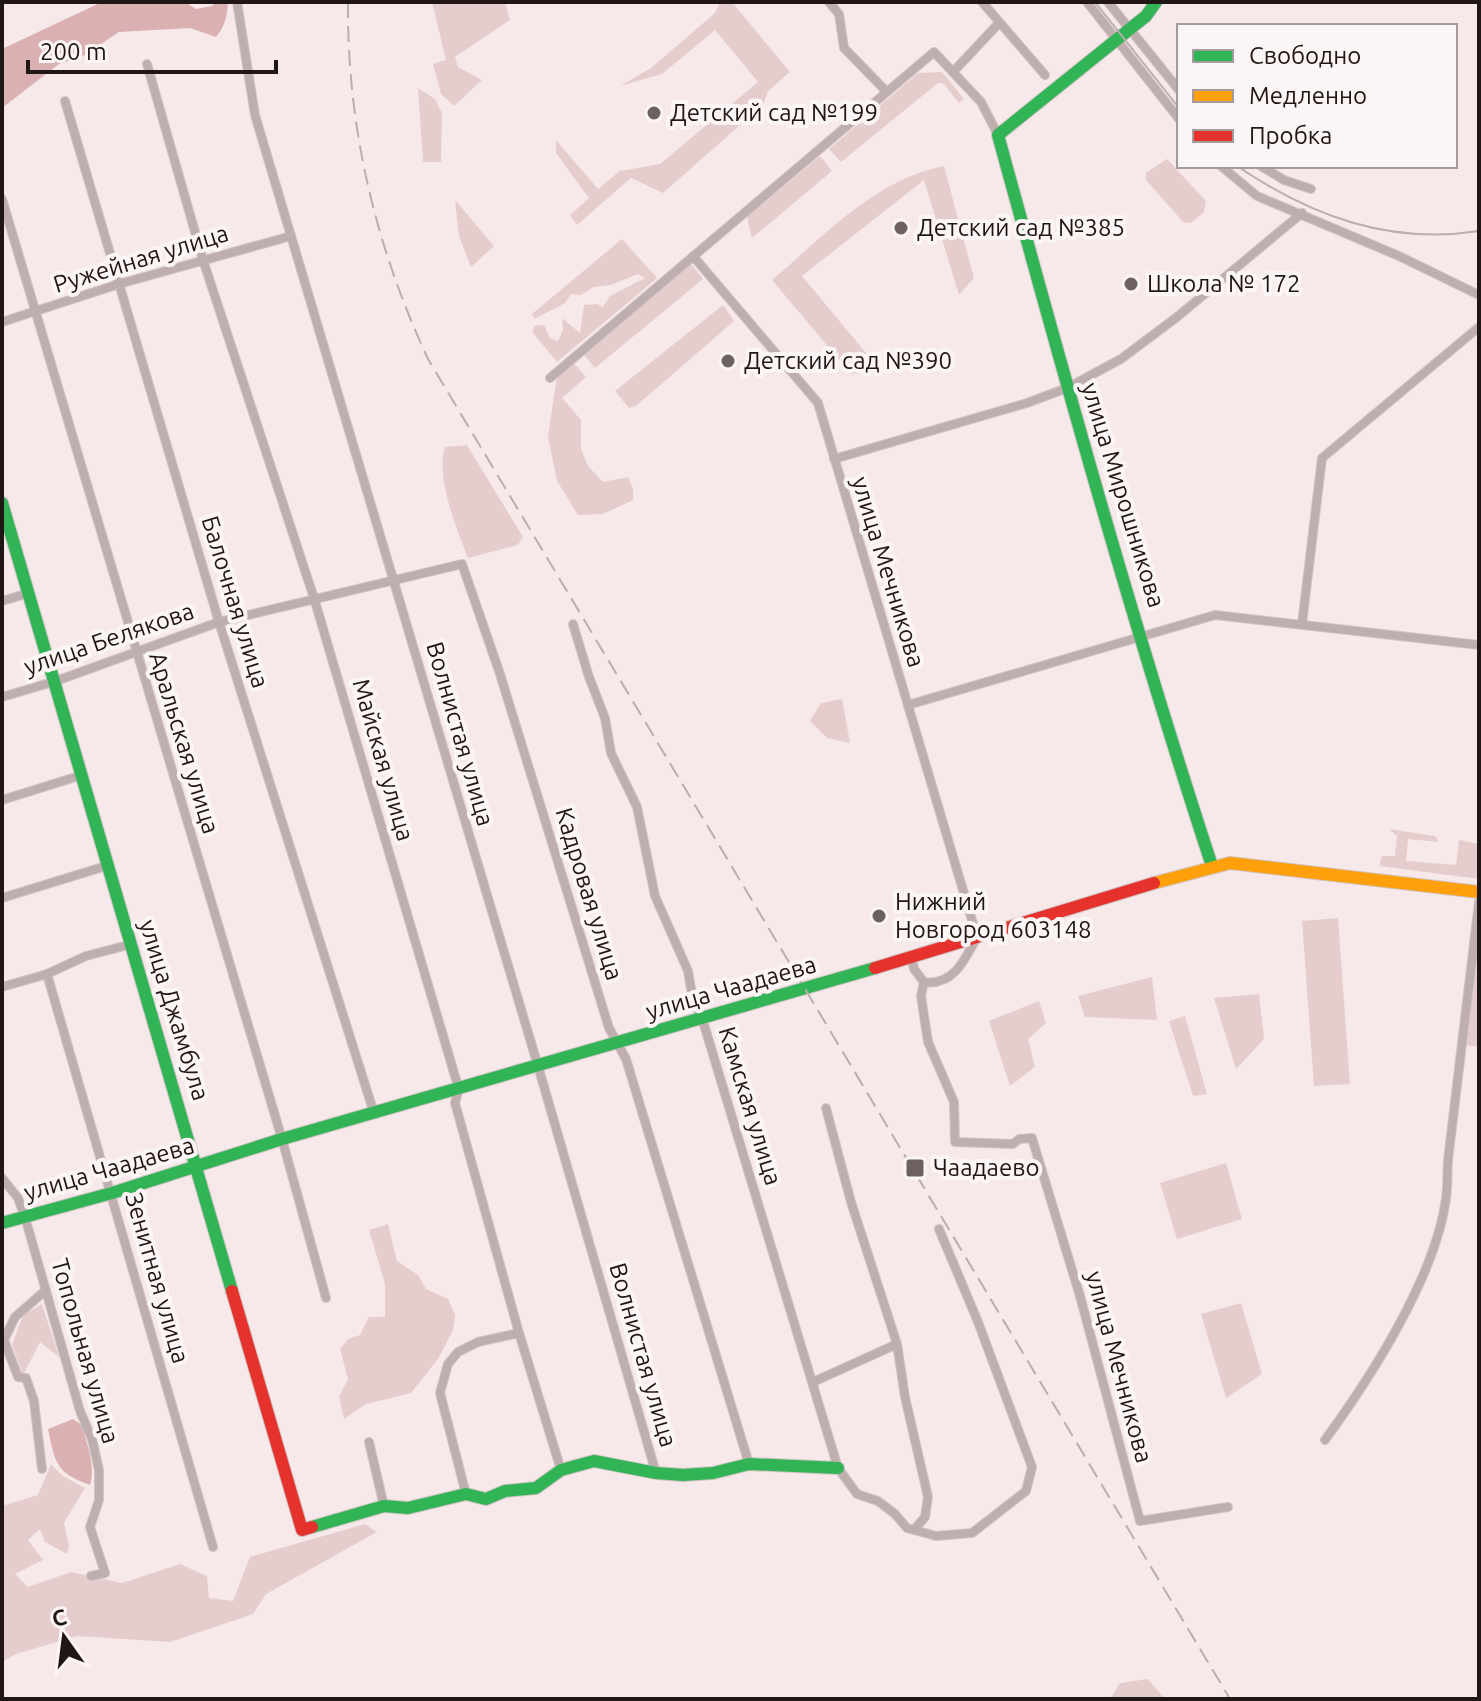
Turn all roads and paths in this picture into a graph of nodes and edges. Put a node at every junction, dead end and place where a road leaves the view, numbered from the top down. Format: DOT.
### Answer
graph roads {
  1 [pos="238,2"];
  2 [pos="829,2"];
  3 [pos="982,2"];
  4 [pos="1087,2"];
  5 [pos="1108,2"];
  6 [pos="1156,2"];
  7 [pos="999,23"];
  8 [pos="1125,33"];
  9 [pos="147,64"];
  10 [pos="953,72"];
  11 [pos="1045,75"];
  12 [pos="1177,88"];
  13 [pos="886,91"];
  14 [pos="65,101"];
  15 [pos="1177,116"];
  16 [pos="998,135"];
  17 [pos="1223,168"];
  18 [pos="1264,168"];
  19 [pos="1311,189"];
  20 [pos="2,199"];
  21 [pos="1302,213"];
  22 [pos="291,236"];
  23 [pos="693,256"];
  24 [pos="203,260"];
  25 [pos="119,284"];
  26 [pos="1479,295"];
  27 [pos="35,311"];
  28 [pos="2,322"];
  29 [pos="1479,327"];
  30 [pos="550,378"];
  31 [pos="1067,388"];
  32 [pos="834,459"];
  33 [pos="2,503"];
  34 [pos="462,564"];
  35 [pos="395,581"];
  36 [pos="29,593"];
  37 [pos="314,598"];
  38 [pos="2,601"];
  39 [pos="219,622"];
  40 [pos="573,624"];
  41 [pos="1302,624"];
  42 [pos="1142,636"];
  43 [pos="1479,645"];
  44 [pos="135,651"];
  45 [pos="56,681"];
  46 [pos="2,697"];
  47 [pos="908,705"];
  48 [pos="82,775"];
  49 [pos="2,800"];
  50 [pos="106,866"];
  51 [pos="1212,866"];
  52 [pos="1479,892"];
  53 [pos="2,898"];
  54 [pos="1479,902"];
  55 [pos="977,937"];
  56 [pos="132,944"];
  57 [pos="911,956"];
  58 [pos="47,974"];
  59 [pos="924,982"];
  60 [pos="2,987"];
  61 [pos="702,1018"];
  62 [pos="619,1044"];
  63 [pos="538,1066"];
  64 [pos="459,1088"];
  65 [pos="826,1108"];
  66 [pos="374,1113"];
  67 [pos="282,1139"];
  68 [pos="198,1167"];
  69 [pos="2,1178"];
  70 [pos="112,1193"];
  71 [pos="25,1217"];
  72 [pos="2,1223"];
  73 [pos="939,1229"];
  74 [pos="46,1290"];
  75 [pos="326,1298"];
  76 [pos="519,1333"];
  77 [pos="897,1344"];
  78 [pos="813,1382"];
  79 [pos="1325,1440"];
  80 [pos="369,1442"];
  81 [pos="749,1464"];
  82 [pos="838,1468"];
  83 [pos="42,1469"];
  84 [pos="561,1470"];
  85 [pos="656,1473"];
  86 [pos="466,1494"];
  87 [pos="384,1506"];
  88 [pos="1228,1507"];
  89 [pos="914,1530"];
  90 [pos="213,1547"];
  91 [pos="91,1576"];
  1 -- 22 [label="street, Волнистая улица"];
  2 -- 13 [label="street"];
  3 -- 7 [label="street"];
  4 -- 8 [label="street"];
  5 -- 8 [label="street"];
  6 -- 8 [label="street"];
  7 -- 10 [label="street"];
  7 -- 11 [label="street"];
  8 -- 12 [label="street"];
  8 -- 15 [label="street"];
  8 -- 16 [label="street"];
  9 -- 24 [label="street, Майская улица"];
  10 -- 13 [label="street"];
  10 -- 16 [label="street"];
  13 -- 23 [label="street"];
  14 -- 25 [label="street, Балочная улица"];
  16 -- 31 [label="street, улица Мирошникова"];
  17 -- 21 [label="street"];
  18 -- 19 [label="street"];
  20 -- 27 [label="street, Аральская улица"];
  21 -- 26 [label="street"];
  21 -- 31 [label="street"];
  22 -- 24 [label="street, Ружейная улица"];
  22 -- 35 [label="street, Волнистая улица"];
  23 -- 30 [label="street"];
  23 -- 32 [label="street, улица Мечникова"];
  24 -- 25 [label="street, Ружейная улица"];
  24 -- 37 [label="street, Майская улица"];
  25 -- 27 [label="street, Ружейная улица"];
  25 -- 39 [label="street, Балочная улица"];
  27 -- 28 [label="street, Ружейная улица"];
  27 -- 44 [label="street, Аральская улица"];
  29 -- 41 [label="street"];
  31 -- 32 [label="street"];
  31 -- 42 [label="street, улица Мирошникова"];
  32 -- 47 [label="street, улица Мечникова"];
  33 -- 36 [label="street, улица Джамбула"];
  34 -- 35 [label="street, улица Белякова"];
  34 -- 62 [label="street, Кадровая улица"];
  35 -- 37 [label="street, улица Белякова"];
  35 -- 63 [label="street, Волнистая улица"];
  36 -- 38 [label="street"];
  36 -- 45 [label="street, улица Джамбула"];
  37 -- 39 [label="street, улица Белякова"];
  37 -- 64 [label="street, Майская улица"];
  39 -- 44 [label="street, улица Белякова"];
  39 -- 66 [label="street, Балочная улица"];
  40 -- 61 [label="street, Камская улица"];
  41 -- 42 [label="street"];
  41 -- 43 [label="street"];
  42 -- 47 [label="street"];
  42 -- 51 [label="street, улица Мирошникова"];
  44 -- 45 [label="street, улица Белякова"];
  44 -- 67 [label="street, Аральская улица"];
  45 -- 46 [label="street, улица Белякова"];
  45 -- 48 [label="street, улица Джамбула"];
  47 -- 55 [label="street, улица Мечникова"];
  48 -- 49 [label="street"];
  48 -- 50 [label="street, улица Джамбула"];
  50 -- 53 [label="street"];
  50 -- 56 [label="street, улица Джамбула"];
  51 -- 52 [label="street, улица Чаадаева"];
  51 -- 55 [label="street, улица Чаадаева"];
  54 -- 79 [label="street"];
  55 -- 57 [label="street, улица Чаадаева"];
  55 -- 59 [label="street"];
  56 -- 58 [label="street"];
  56 -- 68 [label="street, улица Джамбула"];
  57 -- 59 [label="street"];
  57 -- 61 [label="street, улица Чаадаева"];
  58 -- 60 [label="street"];
  58 -- 70 [label="street, Зенитная улица"];
  59 -- 88 [label="street, улица Мечникова"];
  61 -- 62 [label="street, улица Чаадаева"];
  61 -- 78 [label="street, Камская улица"];
  62 -- 63 [label="street, улица Чаадаева"];
  62 -- 81 [label="street, Кадровая улица"];
  63 -- 64 [label="street, улица Чаадаева"];
  63 -- 85 [label="street, Волнистая улица"];
  64 -- 66 [label="street, улица Чаадаева"];
  64 -- 76 [label="street, Майская улица"];
  65 -- 77 [label="street"];
  66 -- 67 [label="street, улица Чаадаева"];
  67 -- 68 [label="street, улица Чаадаева"];
  67 -- 75 [label="street, Аральская улица"];
  68 -- 70 [label="street, улица Чаадаева"];
  68 -- 87 [label="street, улица Джамбула"];
  69 -- 71 [label="street, Топольная улица"];
  70 -- 71 [label="street, улица Чаадаева"];
  70 -- 90 [label="street, Зенитная улица"];
  71 -- 72 [label="street, улица Чаадаева"];
  71 -- 74 [label="street, Топольная улица"];
  73 -- 89 [label="street"];
  74 -- 83 [label="street"];
  74 -- 91 [label="street, Топольная улица"];
  76 -- 84 [label="street, Майская улица"];
  76 -- 86 [label="street"];
  77 -- 78 [label="street"];
  77 -- 89 [label="street"];
  78 -- 82 [label="street, Камская улица"];
  80 -- 87 [label="street"];
  81 -- 82 [label="street"];
  81 -- 85 [label="street"];
  82 -- 89 [label="street"];
  84 -- 85 [label="street"];
  84 -- 86 [label="street"];
  86 -- 87 [label="street"];
}
